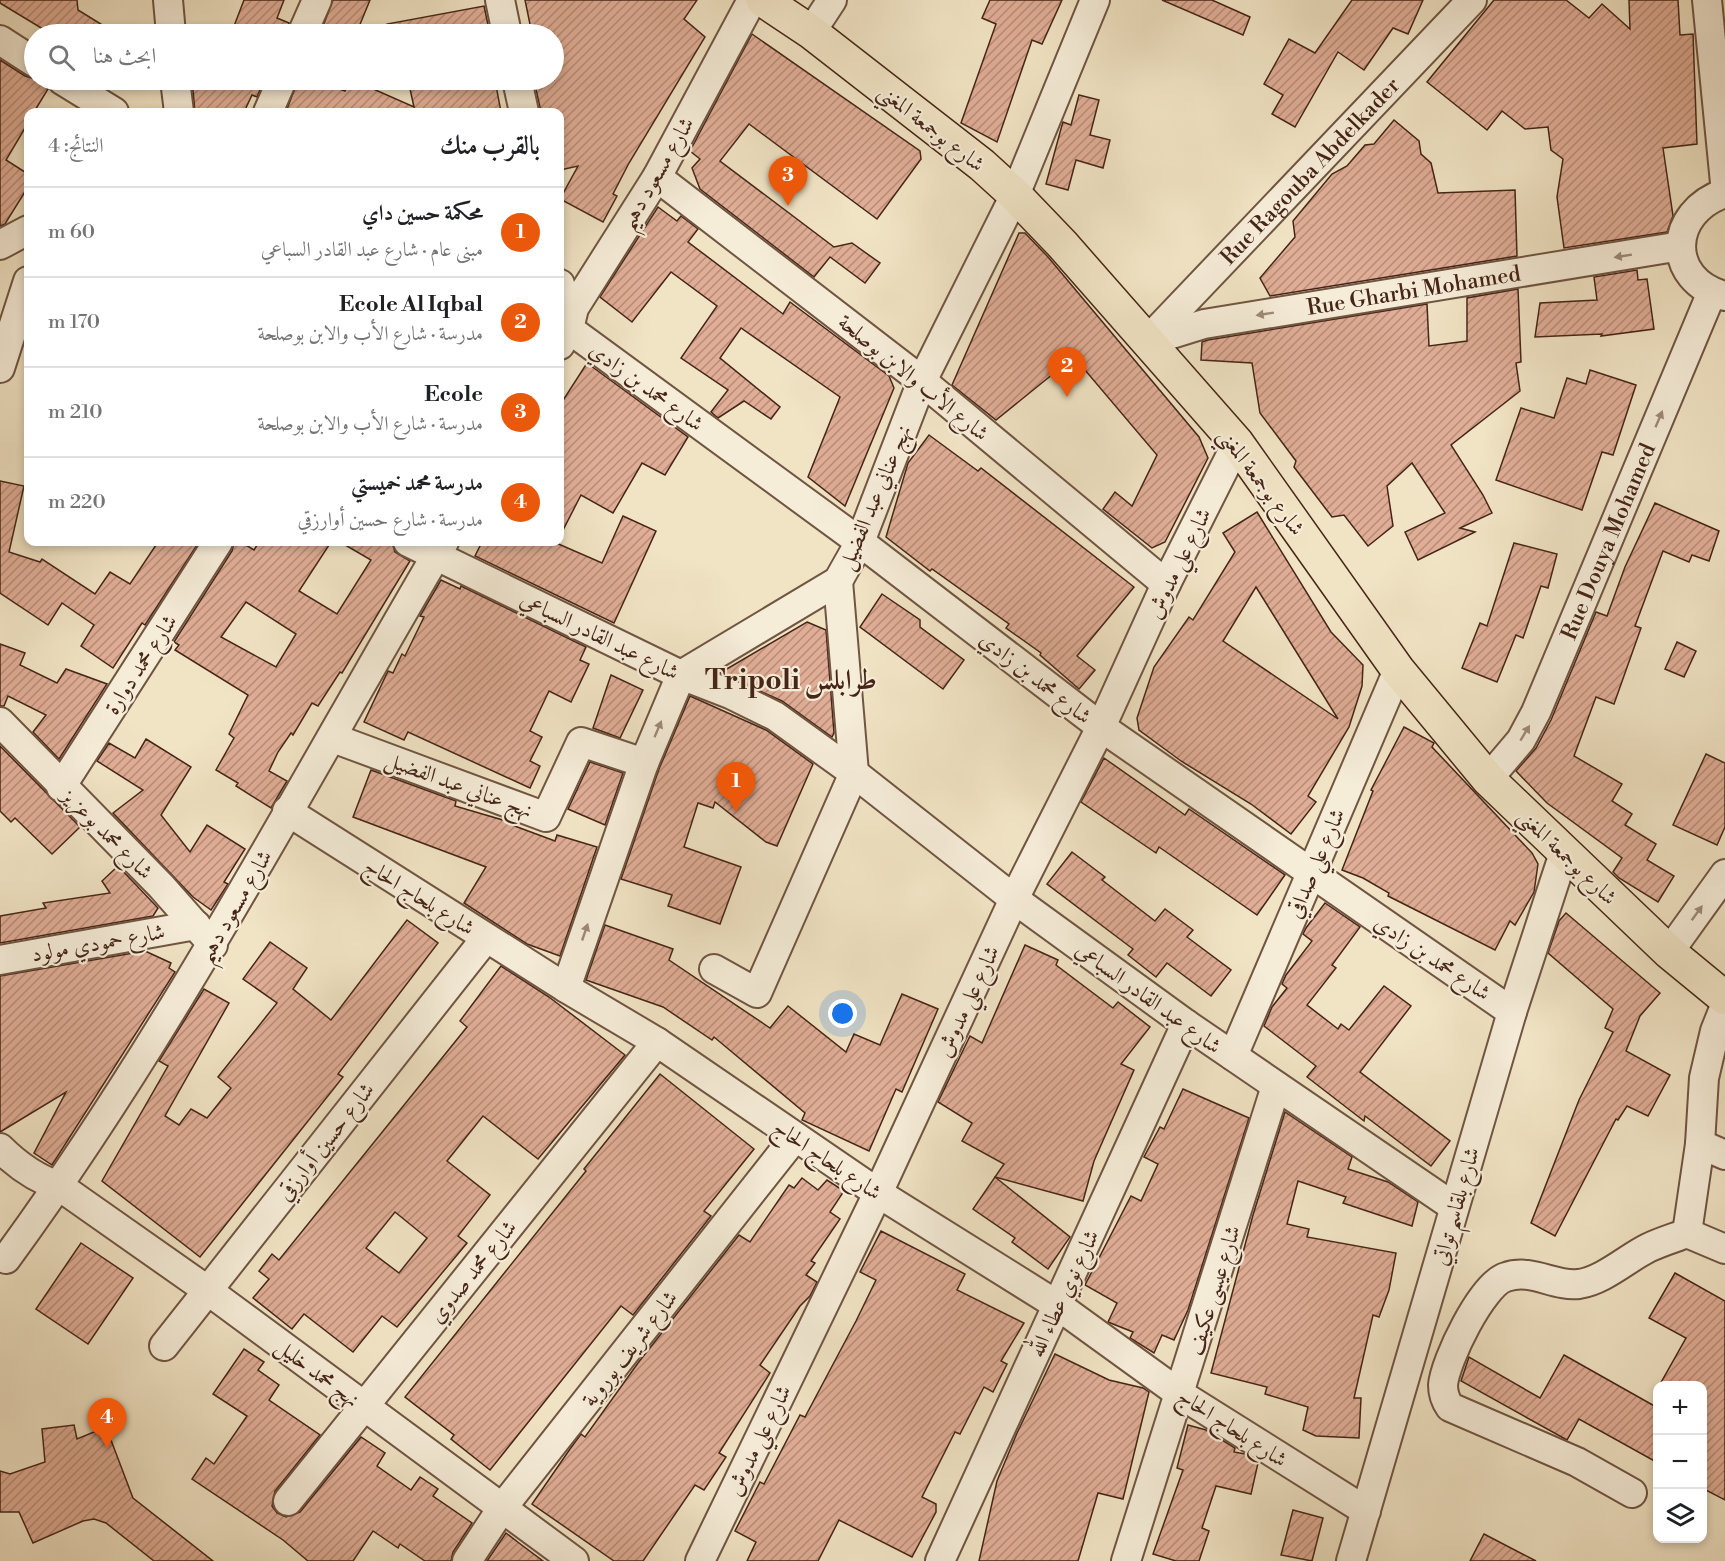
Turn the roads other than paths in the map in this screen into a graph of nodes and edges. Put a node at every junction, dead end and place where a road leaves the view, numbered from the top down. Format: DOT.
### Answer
graph roads {
  1 [pos="168,0"];
  2 [pos="317,0"];
  3 [pos="500,0"];
  4 [pos="752,0"];
  5 [pos="763,0"];
  6 [pos="832,0"];
  7 [pos="1095,0"];
  8 [pos="1472,0"];
  9 [pos="1707,0"];
  10 [pos="170,24"];
  11 [pos="306,24"];
  12 [pos="505,24"];
  13 [pos="811,32"];
  14 [pos="0,40"];
  15 [pos="24,56"];
  16 [pos="78,90"];
  17 [pos="177,90"];
  18 [pos="278,90"];
  19 [pos="519,90"];
  20 [pos="108,108"];
  21 [pos="179,108"];
  22 [pos="270,108"];
  23 [pos="523,108"];
  24 [pos="657,177"];
  25 [pos="1725,183"];
  26 [pos="1725,193"];
  27 [pos="1016,195"];
  28 [pos="24,232"];
  29 [pos="0,245"];
  30 [pos="1681,246"];
  31 [pos="24,293"];
  32 [pos="1718,294"];
  33 [pos="564,332"];
  34 [pos="564,335"];
  35 [pos="1146,342"];
  36 [pos="0,368"];
  37 [pos="922,381"];
  38 [pos="1237,443"];
  39 [pos="860,542"];
  40 [pos="215,546"];
  41 [pos="440,548"];
  42 [pos="838,582"];
  43 [pos="1166,584"];
  44 [pos="1398,670"];
  45 [pos="681,675"];
  46 [pos="0,722"];
  47 [pos="1101,727"];
  48 [pos="333,738"];
  49 [pos="644,763"];
  50 [pos="854,773"];
  51 [pos="1488,779"];
  52 [pos="62,787"];
  53 [pos="287,811"];
  54 [pos="1564,853"];
  55 [pos="1310,874"];
  56 [pos="1725,874"];
  57 [pos="1014,899"];
  58 [pos="204,935"];
  59 [pos="486,938"];
  60 [pos="1669,952"];
  61 [pos="0,960"];
  62 [pos="714,969"];
  63 [pos="566,988"];
  64 [pos="1725,998"];
  65 [pos="1725,1006"];
  66 [pos="1512,1012"];
  67 [pos="1186,1024"];
  68 [pos="657,1042"];
  69 [pos="1233,1056"];
  70 [pos="1276,1086"];
  71 [pos="795,1137"];
  72 [pos="0,1148"];
  73 [pos="1713,1150"];
  74 [pos="59,1186"];
  75 [pos="878,1193"];
  76 [pos="1454,1207"];
  77 [pos="1687,1233"];
  78 [pos="1725,1249"];
  79 [pos="6,1259"];
  80 [pos="207,1290"];
  81 [pos="1058,1305"];
  82 [pos="1420,1325"];
  83 [pos="1458,1341"];
  84 [pos="164,1346"];
  85 [pos="1180,1394"];
  86 [pos="363,1406"];
  87 [pos="1632,1493"];
  88 [pos="288,1501"];
  89 [pos="502,1508"];
  90 [pos="1366,1511"];
  91 [pos="466,1561"];
  92 [pos="574,1561"];
  93 [pos="700,1561"];
  94 [pos="940,1561"];
  95 [pos="1126,1561"];
  96 [pos="1351,1561"];
  1 -- 10 [label="street"];
  2 -- 11 [label="street"];
  3 -- 12 [label="street"];
  4 -- 24 [label="street, شارع مسعود دهيم"];
  5 -- 13 [label="main road, شارع بوجمعة المغني"];
  6 -- 13 [label="street"];
  7 -- 27 [label="street, نهج عناني عبد الفضيل"];
  8 -- 35 [label="street, Rue Ragouba Abdelkader"];
  9 -- 25 [label="street"];
  13 -- 27 [label="main road, شارع بوجمعة المغني"];
  14 -- 15 [label="street"];
  16 -- 20 [label="street"];
  17 -- 21 [label="street"];
  18 -- 22 [label="street"];
  19 -- 23 [label="street"];
  24 -- 33 [label="street, شارع مسعود دهيم"];
  24 -- 37 [label="street, شارع الأب والابن بوصلحة"];
  26 -- 30 [label="street"];
  27 -- 35 [label="main road, شارع بوجمعة المغني"];
  27 -- 37 [label="street, نهج عناني عبد الفضيل"];
  28 -- 29 [label="street"];
  30 -- 32 [label="street"];
  30 -- 35 [label="street, Rue Gharbi Mohamed, one-way"];
  31 -- 36 [label="street"];
  51 -- 32 [label="street, Rue Douya Mohamed, one-way"];
  34 -- 39 [label="street, شارع محمد بن زادي"];
  35 -- 38 [label="main road, شارع بوجمعة المغني"];
  37 -- 39 [label="street, نهج عناني عبد الفضيل"];
  37 -- 43 [label="street, شارع الأب والابن بوصلحة"];
  38 -- 43 [label="street, شارع علي مدوش"];
  38 -- 44 [label="main road, شارع بوجمعة المغني"];
  39 -- 42 [label="street, نهج عناني عبد الفضيل"];
  39 -- 47 [label="street, شارع محمد بن زادي"];
  40 -- 52 [label="street, شارع محمد دوارة"];
  41 -- 45 [label="street, شارع عبد القادر السباعي"];
  41 -- 48 [label="street, شارع مسعود دهيم"];
  42 -- 45 [label="street, نهج عناني عبد الفضيل"];
  42 -- 50 [label="street"];
  43 -- 47 [label="street, شارع علي مدوش"];
  44 -- 51 [label="main road, شارع بوجمعة المغني"];
  44 -- 55 [label="street, شارع علي صداقي"];
  49 -- 45 [label="street, one-way"];
  45 -- 50 [label="street, شارع عبد القادر السباعي"];
  46 -- 52 [label="street, شارع محمد بوعزيز"];
  47 -- 55 [label="street, شارع محمد بن زادي"];
  47 -- 57 [label="street, شارع علي مدوش"];
  48 -- 49 [label="street, نهج عناني عبد الفضيل"];
  48 -- 53 [label="street, شارع مسعود دهيم"];
  63 -- 49 [label="street, one-way"];
  50 -- 57 [label="street, شارع عبد القادر السباعي"];
  50 -- 62 [label="street"];
  51 -- 54 [label="main road, شارع بوجمعة المغني"];
  52 -- 58 [label="street, شارع محمد بوعزيز"];
  53 -- 58 [label="street, شارع مسعود دهيم"];
  53 -- 59 [label="street, شارع بلحاج الحاج"];
  54 -- 60 [label="main road, شارع بوجمعة المغني"];
  54 -- 66 [label="street, شارع بلقاسم تواتي"];
  55 -- 66 [label="street, شارع محمد بن زادي"];
  55 -- 69 [label="street, شارع علي صداقي"];
  60 -- 56 [label="street, one-way"];
  57 -- 67 [label="street, شارع عبد القادر السباعي"];
  57 -- 75 [label="street, شارع علي مدوش"];
  58 -- 61 [label="street, شارع حمودي مولود"];
  58 -- 74 [label="street, شارع مسعود دهيم"];
  59 -- 63 [label="street, شارع بلحاج الحاج"];
  59 -- 80 [label="street, شارع حسين أوارزقي"];
  60 -- 64 [label="main road, شارع بوجمعة المغني"];
  63 -- 68 [label="street, شارع بلحاج الحاج"];
  65 -- 73 [label="street"];
  66 -- 76 [label="street, شارع بلقاسم تواتي"];
  67 -- 69 [label="street, شارع عبد القادر السباعي"];
  67 -- 81 [label="street, شارع نوي عطاء الله"];
  68 -- 71 [label="street, شارع بلحاج الحاج"];
  68 -- 86 [label="street, شارع محمد صدوي"];
  69 -- 70 [label="street, شارع عبد القادر السباعي"];
  70 -- 76 [label="street, شارع عبد القادر السباعي"];
  70 -- 85 [label="street, شارع عيسى عكيف"];
  71 -- 75 [label="street, شارع بلحاج الحاج"];
  71 -- 89 [label="street, شارع شريف بوروية"];
  72 -- 74 [label="street, نهج محمد خليل"];
  73 -- 77 [label="street"];
  74 -- 79 [label="street, شارع مسعود دهيم"];
  74 -- 80 [label="street, نهج محمد خليل"];
  75 -- 81 [label="street, شارع بلحاج الحاج"];
  75 -- 93 [label="street, شارع علي مدوش"];
  76 -- 82 [label="street, شارع بلقاسم تواتي"];
  77 -- 78 [label="street"];
  77 -- 83 [label="street"];
  80 -- 84 [label="street, شارع حسين أوارزقي"];
  80 -- 86 [label="street, نهج محمد خليل"];
  81 -- 85 [label="street, شارع بلحاج الحاج"];
  81 -- 94 [label="street, شارع نوي عطاء الله"];
  82 -- 83 [label="street"];
  82 -- 90 [label="street, شارع بلقاسم تواتي"];
  83 -- 87 [label="street"];
  85 -- 90 [label="street, شارع بلحاج الحاج"];
  85 -- 95 [label="street, شارع عيسى عكيف"];
  86 -- 88 [label="street, شارع محمد صدوي"];
  86 -- 89 [label="street, نهج محمد خليل"];
  89 -- 91 [label="street, شارع شريف بوروية"];
  89 -- 92 [label="street, نهج محمد خليل"];
  90 -- 96 [label="street, شارع بلقاسم تواتي"];
}
